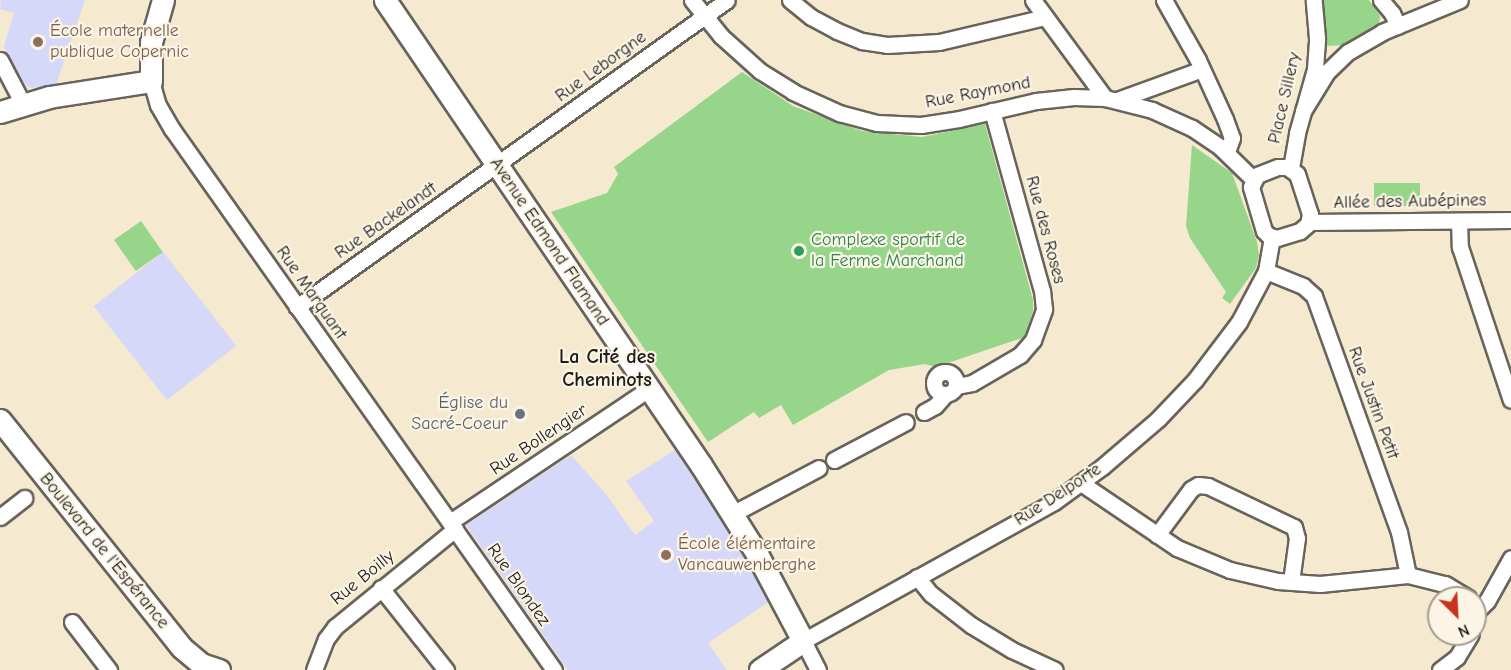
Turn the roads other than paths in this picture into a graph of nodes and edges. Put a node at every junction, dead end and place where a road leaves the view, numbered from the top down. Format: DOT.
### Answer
graph roads {
  1 [pos="163,0"];
  2 [pos="385,0"];
  3 [pos="692,0"];
  4 [pos="728,0"];
  5 [pos="790,0"];
  6 [pos="1033,0"];
  7 [pos="1164,0"];
  8 [pos="1314,0"];
  9 [pos="1381,0"];
  10 [pos="1460,0"];
  11 [pos="704,17"];
  12 [pos="1045,17"];
  13 [pos="1398,26"];
  14 [pos="0,60"];
  15 [pos="1202,69"];
  16 [pos="151,81"];
  17 [pos="1111,99"];
  18 [pos="23,104"];
  19 [pos="992,111"];
  20 [pos="1303,111"];
  21 [pos="0,112"];
  22 [pos="1227,152"];
  23 [pos="497,166"];
  24 [pos="1291,168"];
  25 [pos="1253,179"];
  26 [pos="1511,220"];
  27 [pos="1309,222"];
  28 [pos="1459,222"];
  29 [pos="1272,237"];
  30 [pos="1266,271"];
  31 [pos="297,307"];
  32 [pos="649,389"];
  33 [pos="1511,400"];
  34 [pos="924,412"];
  35 [pos="0,420"];
  36 [pos="906,422"];
  37 [pos="834,460"];
  38 [pos="819,468"];
  39 [pos="1082,483"];
  40 [pos="24,498"];
  41 [pos="732,514"];
  42 [pos="0,517"];
  43 [pos="452,526"];
  44 [pos="1157,535"];
  45 [pos="1511,558"];
  46 [pos="1408,575"];
  47 [pos="917,577"];
  48 [pos="1291,582"];
  49 [pos="1448,586"];
  50 [pos="381,588"];
  51 [pos="1487,601"];
  52 [pos="72,622"];
  53 [pos="803,641"];
  54 [pos="1464,646"];
  55 [pos="108,670"];
  56 [pos="219,670"];
  57 [pos="314,670"];
  58 [pos="446,670"];
  59 [pos="554,670"];
  60 [pos="760,670"];
  61 [pos="818,670"];
  62 [pos="1055,670"];
  63 [pos="1440,670"];
  1 -- 16 [label="street"];
  2 -- 23 [label="street, Avenue Edmond Flamand"];
  3 -- 11 [label="street, Rue Raymond"];
  4 -- 11 [label="street, Rue Leborgne"];
  5 -- 12 [label="street"];
  6 -- 12 [label="street"];
  7 -- 15 [label="street"];
  8 -- 20 [label="street, Place Sillery"];
  9 -- 13 [label="street"];
  10 -- 13 [label="street"];
  11 -- 19 [label="street, Rue Raymond"];
  11 -- 23 [label="street, Rue Leborgne"];
  12 -- 17 [label="street"];
  13 -- 20 [label="street"];
  14 -- 18 [label="street"];
  15 -- 17 [label="street"];
  15 -- 22 [label="street"];
  16 -- 18 [label="street"];
  16 -- 31 [label="street, Rue Marquant"];
  17 -- 19 [label="street, Rue Raymond"];
  17 -- 22 [label="street, Rue Raymond"];
  18 -- 21 [label="street"];
  19 -- 34 [label="street, Rue des Roses"];
  20 -- 24 [label="street, Place Sillery"];
  22 -- 25 [label="street, Rue Raymond"];
  23 -- 31 [label="street, Rue Backelandt"];
  23 -- 32 [label="street, Avenue Edmond Flamand"];
  24 -- 25 [label="street"];
  24 -- 27 [label="street"];
  25 -- 29 [label="street"];
  26 -- 28 [label="street, Allée des Aubépines"];
  27 -- 28 [label="street, Allée des Aubépines"];
  27 -- 29 [label="street"];
  28 -- 33 [label="street"];
  29 -- 30 [label="street, Rue Delporte"];
  30 -- 39 [label="street, Rue Delporte"];
  30 -- 46 [label="street, Rue Justin Petit"];
  31 -- 43 [label="street, Rue Marquant"];
  32 -- 41 [label="street, Avenue Edmond Flamand"];
  32 -- 43 [label="street, Rue Bollengier"];
  35 -- 56 [label="street, Boulevard de l'Espérance"];
  36 -- 37 [label="street"];
  38 -- 41 [label="street"];
  39 -- 44 [label="street"];
  39 -- 47 [label="street, Rue Delporte"];
  40 -- 42 [label="street"];
  41 -- 53 [label="street, Avenue Edmond Flamand"];
  43 -- 50 [label="street, Rue Boilly"];
  43 -- 59 [label="street, Rue Blondez"];
  44 -- 48 [label="street"];
  44 -- 48 [label="street"];
  45 -- 51 [label="street"];
  46 -- 48 [label="street"];
  46 -- 49 [label="street"];
  47 -- 53 [label="street, Rue Delporte"];
  47 -- 62 [label="street"];
  50 -- 57 [label="street, Rue Boilly"];
  50 -- 58 [label="street"];
  52 -- 55 [label="street"];
  53 -- 60 [label="street, Rue Delporte"];
  53 -- 61 [label="street"];
  54 -- 63 [label="street"];
}
